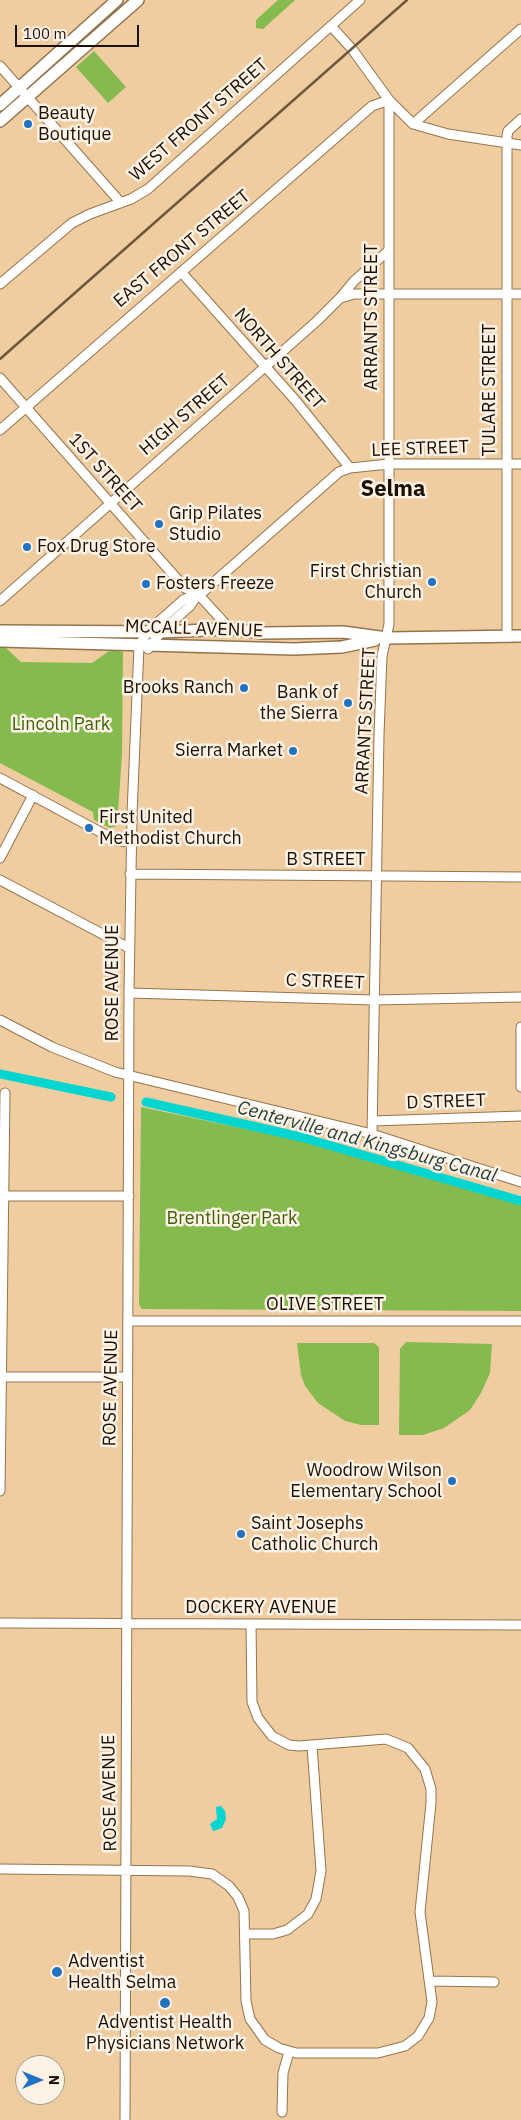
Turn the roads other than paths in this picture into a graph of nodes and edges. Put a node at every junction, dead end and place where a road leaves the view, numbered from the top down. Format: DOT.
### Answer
graph roads {
  1 [pos="117,0"];
  2 [pos="138,0"];
  3 [pos="360,0"];
  4 [pos="331,26"];
  5 [pos="521,29"];
  6 [pos="0,66"];
  7 [pos="23,93"];
  8 [pos="389,100"];
  9 [pos="0,105"];
  10 [pos="521,119"];
  11 [pos="0,121"];
  12 [pos="413,124"];
  13 [pos="507,144"];
  14 [pos="521,145"];
  15 [pos="121,203"];
  16 [pos="388,251"];
  17 [pos="182,273"];
  18 [pos="0,284"];
  19 [pos="388,294"];
  20 [pos="507,294"];
  21 [pos="521,294"];
  22 [pos="340,298"];
  23 [pos="265,366"];
  24 [pos="0,378"];
  25 [pos="26,407"];
  26 [pos="0,430"];
  27 [pos="389,464"];
  28 [pos="506,464"];
  29 [pos="521,464"];
  30 [pos="350,468"];
  31 [pos="110,503"];
  32 [pos="198,594"];
  33 [pos="0,601"];
  34 [pos="230,629"];
  35 [pos="0,631"];
  36 [pos="148,631"];
  37 [pos="162,632"];
  38 [pos="521,636"];
  39 [pos="507,637"];
  40 [pos="387,638"];
  41 [pos="0,641"];
  42 [pos="151,647"];
  43 [pos="139,651"];
  44 [pos="0,778"];
  45 [pos="32,795"];
  46 [pos="131,842"];
  47 [pos="0,858"];
  48 [pos="130,874"];
  49 [pos="378,876"];
  50 [pos="521,877"];
  51 [pos="0,880"];
  52 [pos="129,948"];
  53 [pos="129,993"];
  54 [pos="521,997"];
  55 [pos="374,1000"];
  56 [pos="0,1020"];
  57 [pos="521,1027"];
  58 [pos="128,1076"];
  59 [pos="521,1087"];
  60 [pos="4,1093"];
  61 [pos="521,1116"];
  62 [pos="372,1121"];
  63 [pos="372,1134"];
  64 [pos="521,1182"];
  65 [pos="2,1196"];
  66 [pos="129,1196"];
  67 [pos="128,1321"];
  68 [pos="521,1321"];
  69 [pos="1,1377"];
  70 [pos="127,1377"];
  71 [pos="0,1491"];
  72 [pos="0,1623"];
  73 [pos="125,1623"];
  74 [pos="251,1624"];
  75 [pos="521,1625"];
  76 [pos="312,1746"];
  77 [pos="0,1869"];
  78 [pos="127,1870"];
  79 [pos="246,1934"];
  80 [pos="431,1982"];
  81 [pos="494,1982"];
  82 [pos="289,2052"];
  83 [pos="282,2112"];
  84 [pos="125,2120"];
  1 -- 7 [label="main road"];
  2 -- 7 [label="main road"];
  3 -- 4 [label="street, WEST FRONT STREET"];
  4 -- 8 [label="street"];
  4 -- 15 [label="street, WEST FRONT STREET"];
  5 -- 12 [label="street"];
  6 -- 7 [label="street"];
  7 -- 9 [label="main road"];
  7 -- 11 [label="main road"];
  7 -- 15 [label="street"];
  8 -- 12 [label="street"];
  8 -- 16 [label="street, ARRANTS STREET"];
  8 -- 17 [label="street, EAST FRONT STREET"];
  10 -- 13 [label="street"];
  12 -- 13 [label="street"];
  13 -- 14 [label="street"];
  13 -- 20 [label="street, TULARE STREET"];
  15 -- 18 [label="street, WEST FRONT STREET"];
  16 -- 19 [label="street, ARRANTS STREET"];
  16 -- 22 [label="street, HIGH STREET"];
  17 -- 23 [label="street, NORTH STREET"];
  17 -- 25 [label="street, EAST FRONT STREET"];
  19 -- 20 [label="street"];
  19 -- 22 [label="street"];
  19 -- 27 [label="street, ARRANTS STREET"];
  20 -- 21 [label="street"];
  20 -- 28 [label="street, TULARE STREET"];
  22 -- 23 [label="street, HIGH STREET"];
  23 -- 30 [label="street, NORTH STREET"];
  23 -- 31 [label="street, HIGH STREET"];
  24 -- 25 [label="street, 1ST STREET"];
  25 -- 26 [label="street, EAST FRONT STREET"];
  25 -- 31 [label="street, 1ST STREET"];
  27 -- 28 [label="street, LEE STREET"];
  27 -- 30 [label="street, LEE STREET"];
  27 -- 40 [label="street, ARRANTS STREET"];
  28 -- 29 [label="street, LEE STREET"];
  28 -- 39 [label="street, TULARE STREET"];
  30 -- 32 [label="street"];
  31 -- 32 [label="street, 1ST STREET"];
  31 -- 33 [label="street, HIGH STREET"];
  32 -- 34 [label="street, 1ST STREET"];
  32 -- 36 [label="street"];
  32 -- 37 [label="street"];
  34 -- 37 [label="main road, MCCALL AVENUE"];
  34 -- 40 [label="main road, MCCALL AVENUE"];
  35 -- 36 [label="main road, MCCALL AVENUE"];
  36 -- 37 [label="main road, MCCALL AVENUE"];
  36 -- 43 [label="street"];
  37 -- 42 [label="street"];
  38 -- 39 [label="main road, MCCALL AVENUE"];
  39 -- 40 [label="main road, MCCALL AVENUE"];
  40 -- 42 [label="main road, MCCALL AVENUE"];
  40 -- 49 [label="street, ARRANTS STREET"];
  41 -- 43 [label="main road, MCCALL AVENUE"];
  42 -- 43 [label="main road, MCCALL AVENUE"];
  43 -- 46 [label="street, ROSE AVENUE"];
  44 -- 45 [label="street"];
  45 -- 46 [label="street"];
  45 -- 47 [label="street"];
  46 -- 48 [label="street, ROSE AVENUE"];
  48 -- 49 [label="street, B STREET"];
  48 -- 52 [label="street, ROSE AVENUE"];
  49 -- 50 [label="street, B STREET"];
  49 -- 55 [label="street, ARRANTS STREET"];
  51 -- 52 [label="street"];
  52 -- 53 [label="street, ROSE AVENUE"];
  53 -- 55 [label="street, C STREET"];
  53 -- 58 [label="street, ROSE AVENUE"];
  54 -- 55 [label="street, C STREET"];
  55 -- 62 [label="street, ARRANTS STREET"];
  56 -- 58 [label="street"];
  57 -- 59 [label="street"];
  58 -- 63 [label="street"];
  58 -- 66 [label="street, ROSE AVENUE"];
  60 -- 65 [label="street"];
  61 -- 62 [label="street, D STREET"];
  62 -- 63 [label="street, ARRANTS STREET"];
  63 -- 64 [label="street"];
  65 -- 66 [label="street"];
  65 -- 69 [label="street"];
  66 -- 67 [label="street, ROSE AVENUE"];
  67 -- 68 [label="street, OLIVE STREET"];
  67 -- 70 [label="street, ROSE AVENUE"];
  69 -- 70 [label="street"];
  69 -- 71 [label="street"];
  70 -- 73 [label="street, ROSE AVENUE"];
  72 -- 73 [label="street, DOCKERY AVENUE"];
  73 -- 74 [label="street, DOCKERY AVENUE"];
  73 -- 78 [label="street, ROSE AVENUE"];
  74 -- 75 [label="street, DOCKERY AVENUE"];
  74 -- 76 [label="street"];
  76 -- 79 [label="street"];
  76 -- 80 [label="street"];
  77 -- 78 [label="street"];
  78 -- 79 [label="street"];
  78 -- 84 [label="street, ROSE AVENUE"];
  79 -- 82 [label="street"];
  80 -- 81 [label="street"];
  80 -- 82 [label="street"];
  82 -- 83 [label="street"];
}
